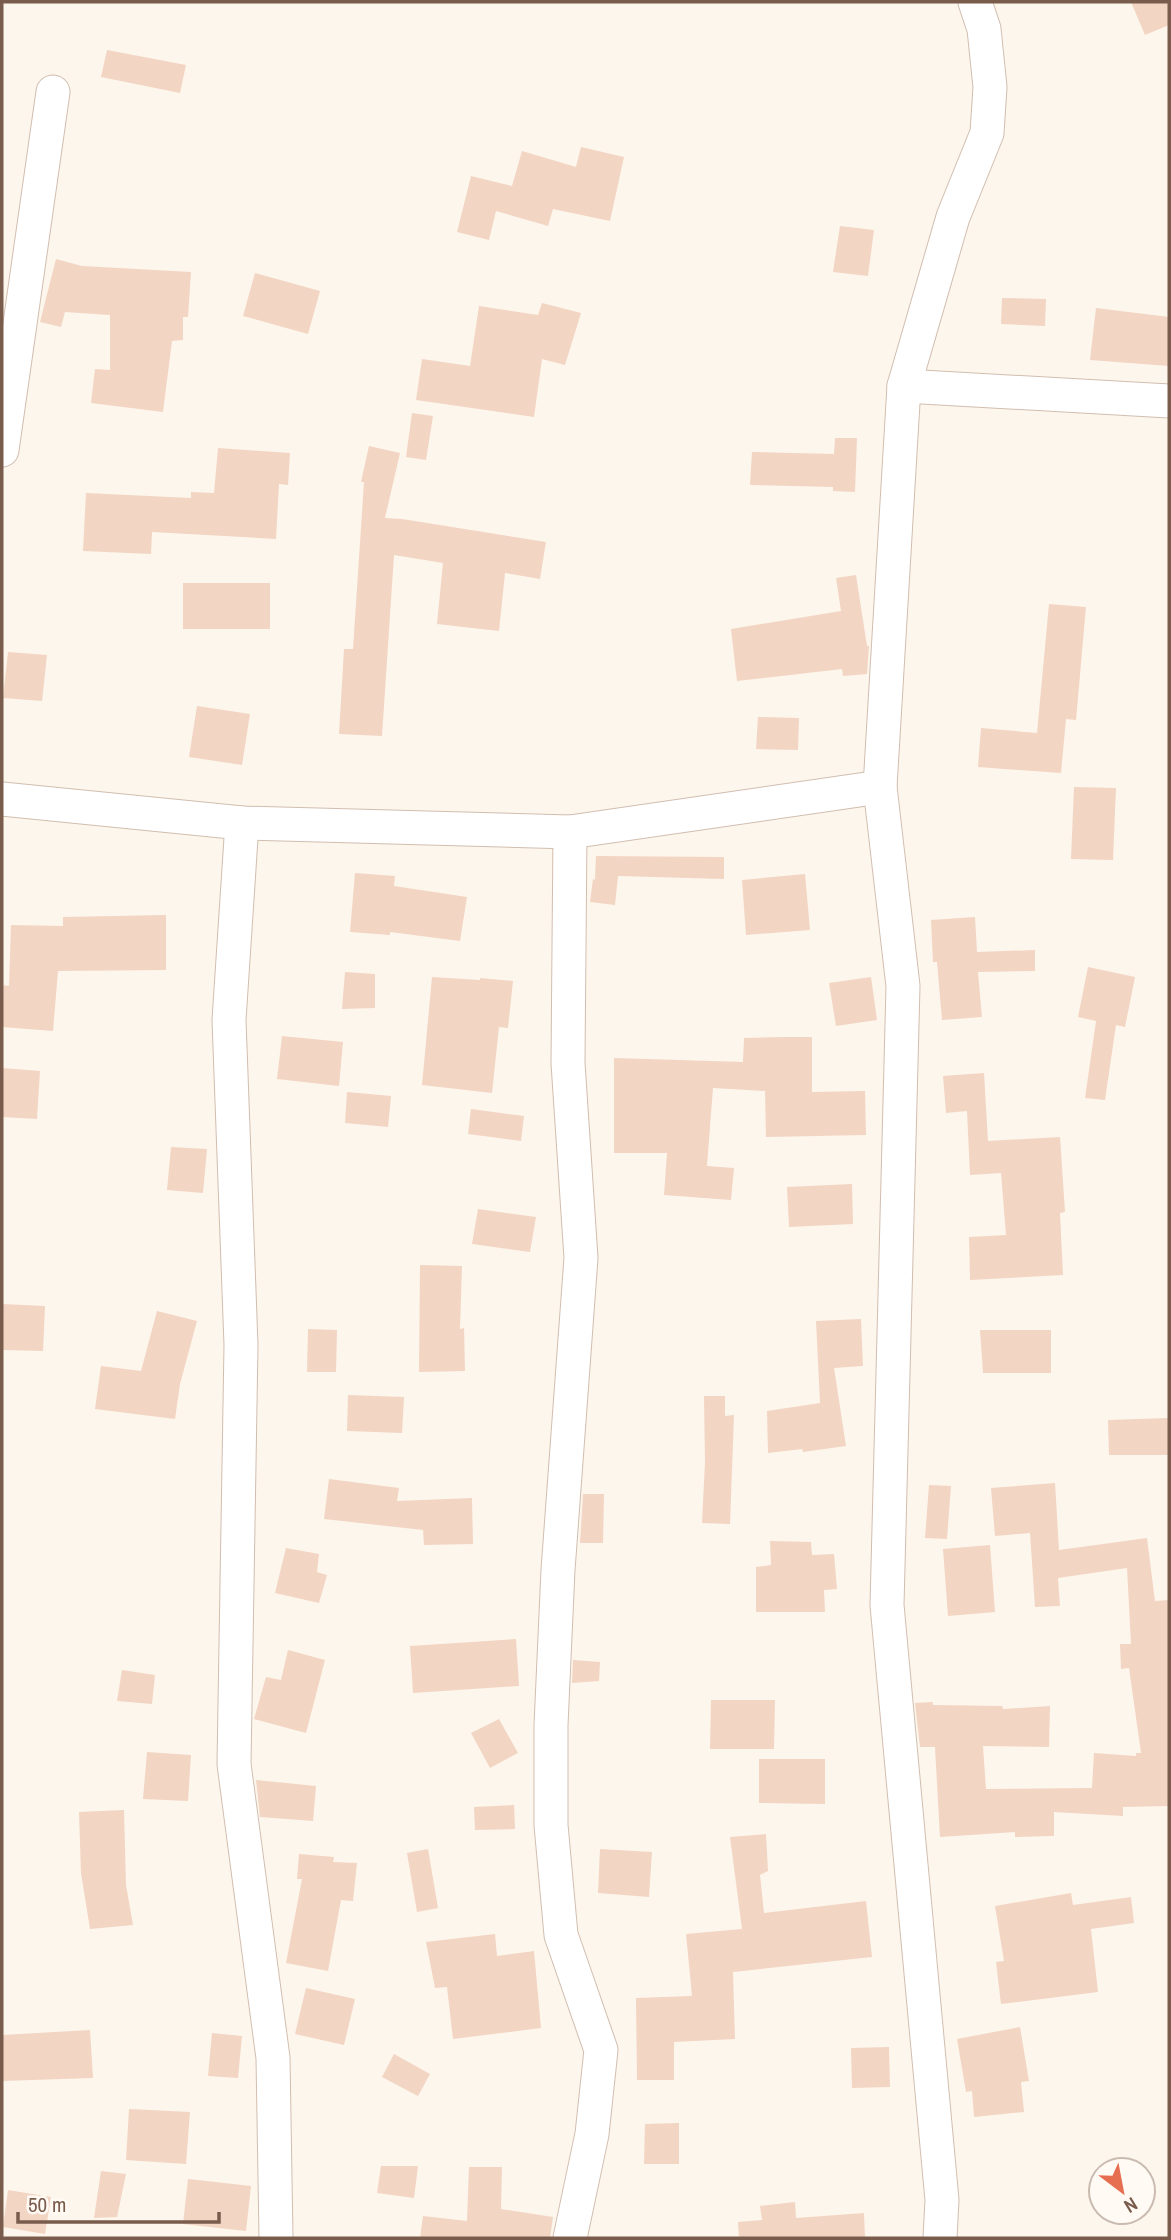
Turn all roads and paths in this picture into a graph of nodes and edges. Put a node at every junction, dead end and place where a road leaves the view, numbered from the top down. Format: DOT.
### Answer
graph roads {
  1 [pos="975,2"];
  2 [pos="53,92"];
  3 [pos="904,386"];
  4 [pos="1169,401"];
  5 [pos="2,450"];
  6 [pos="880,787"];
  7 [pos="2,799"];
  8 [pos="242,823"];
  9 [pos="570,832"];
  10 [pos="276,2238"];
  11 [pos="570,2238"];
  12 [pos="940,2238"];
  1 -- 3 [label="street"];
  2 -- 5 [label="street"];
  3 -- 4 [label="street"];
  3 -- 6 [label="street"];
  6 -- 9 [label="street"];
  6 -- 12 [label="street"];
  7 -- 8 [label="street"];
  8 -- 9 [label="street"];
  8 -- 10 [label="street"];
  9 -- 11 [label="street"];
}
